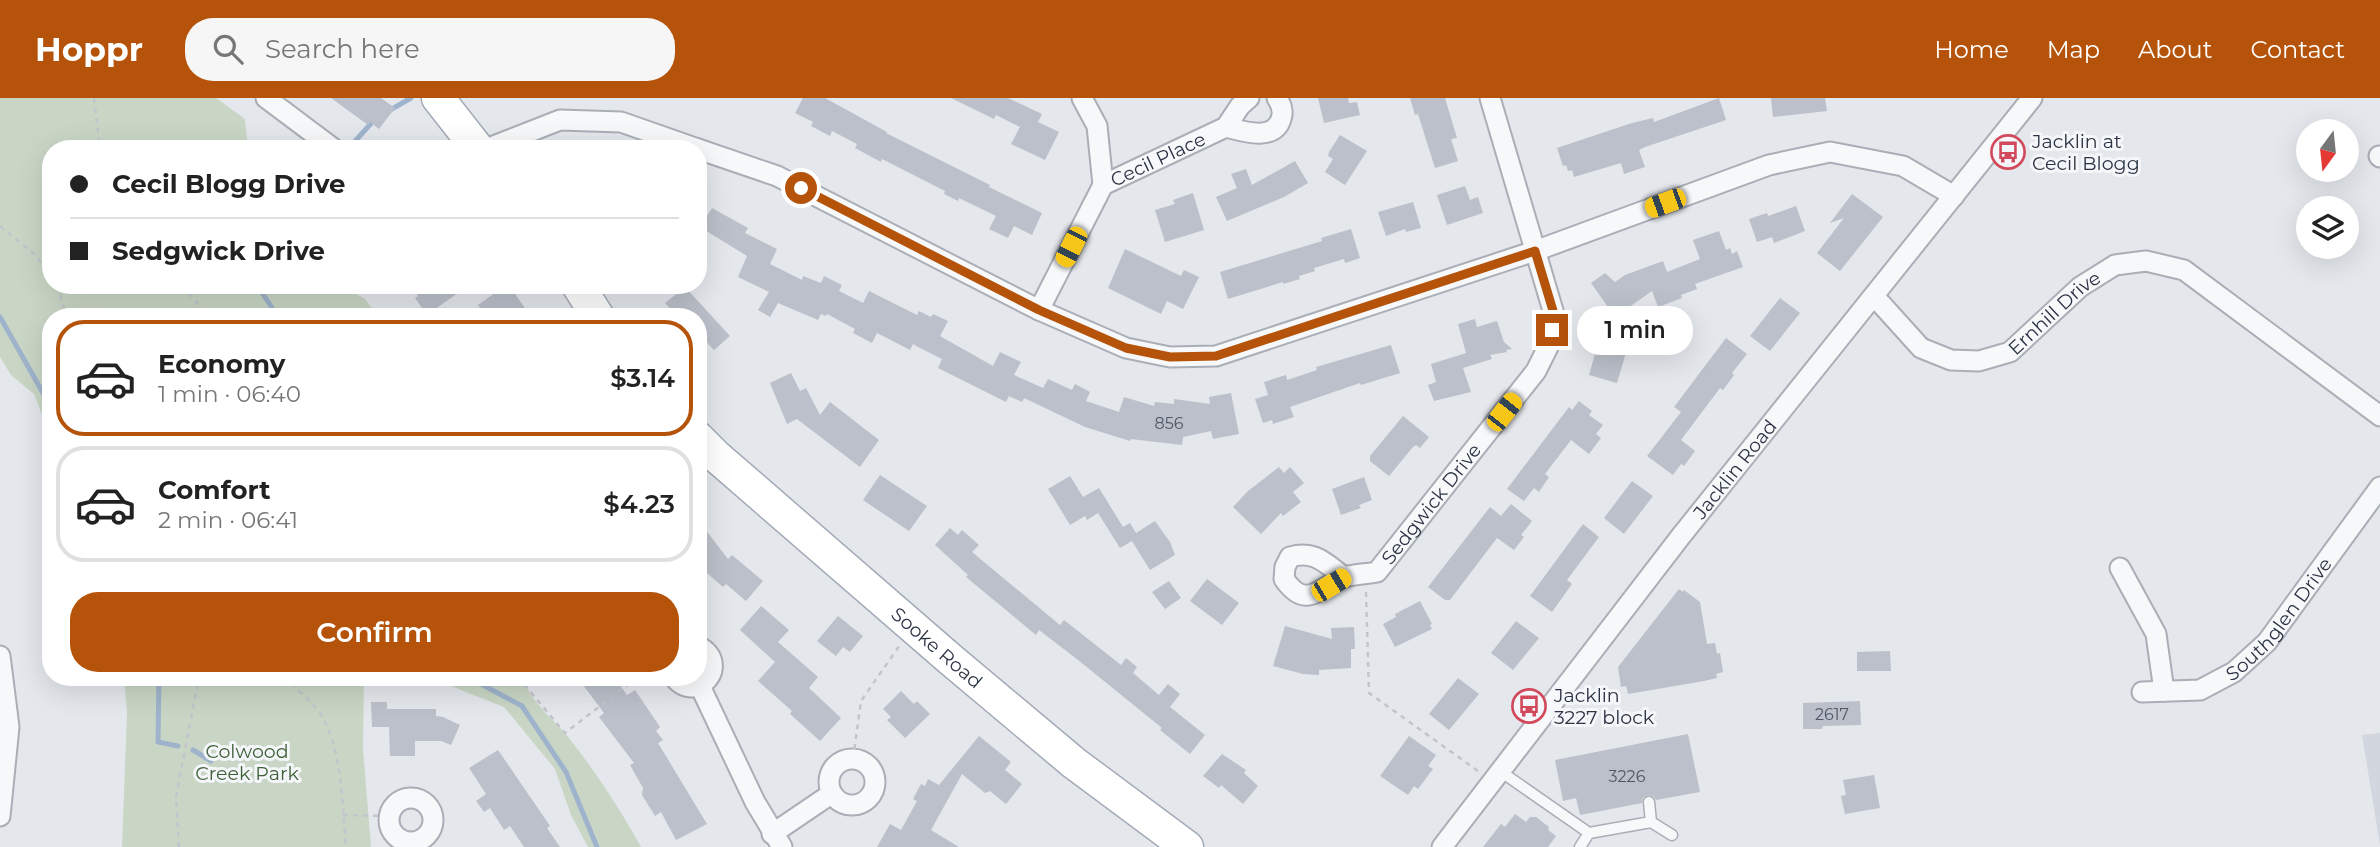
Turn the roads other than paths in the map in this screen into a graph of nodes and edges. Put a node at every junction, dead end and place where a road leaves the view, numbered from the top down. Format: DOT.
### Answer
graph roads {
  1 [pos="266,98"];
  2 [pos="438,98"];
  3 [pos="1082,98"];
  4 [pos="1249,98"];
  5 [pos="1277,98"];
  6 [pos="1490,98"];
  7 [pos="2032,98"];
  8 [pos="1226,127"];
  9 [pos="322,140"];
  10 [pos="471,140"];
  11 [pos="509,140"];
  12 [pos="672,140"];
  13 [pos="707,152"];
  14 [pos="1103,185"];
  15 [pos="1954,196"];
  16 [pos="1535,251"];
  17 [pos="1874,296"];
  18 [pos="1039,310"];
  19 [pos="2380,416"];
  20 [pos="707,447"];
  21 [pos="2380,487"];
  22 [pos="2120,568"];
  23 [pos="1344,578"];
  24 [pos="707,651"];
  25 [pos="0,656"];
  26 [pos="707,681"];
  27 [pos="683,686"];
  28 [pos="699,686"];
  29 [pos="2164,691"];
  30 [pos="2143,692"];
  31 [pos="1500,771"];
  32 [pos="831,794"];
  33 [pos="1649,802"];
  34 [pos="0,816"];
  35 [pos="1651,822"];
  36 [pos="1590,833"];
  37 [pos="1672,835"];
  38 [pos="777,840"];
  39 [pos="430,842"];
  40 [pos="1187,847"];
  41 [pos="1442,847"];
  42 [pos="1580,847"];
  1 -- 9 [label="street"];
  2 -- 10 [label="main road"];
  3 -- 14 [label="street"];
  4 -- 8 [label="street, Cecil Place"];
  5 -- 8 [label="street, Cecil Place"];
  6 -- 16 [label="street, Sedgwick Drive"];
  7 -- 15 [label="street, Jacklin Road"];
  8 -- 14 [label="street, Cecil Place"];
  11 -- 12 [label="street"];
  13 -- 18 [label="street"];
  14 -- 18 [label="street, Cecil Place"];
  15 -- 16 [label="street"];
  15 -- 17 [label="street, Jacklin Road"];
  16 -- 18 [label="street"];
  16 -- 23 [label="street, Sedgwick Drive"];
  17 -- 19 [label="street, Ernhill Drive"];
  17 -- 31 [label="street, Jacklin Road"];
  20 -- 40 [label="main road, Sooke Road"];
  21 -- 29 [label="street, Southglen Drive"];
  22 -- 29 [label="street"];
  24 -- 26 [label="street"];
  25 -- 34 [label="street"];
  27 -- 28 [label="street"];
  28 -- 38 [label="street"];
  29 -- 30 [label="street, Southglen Drive"];
  31 -- 36 [label="lane"];
  31 -- 41 [label="street, Jacklin Road"];
  32 -- 32 [label="street"];
  32 -- 38 [label="street"];
  33 -- 35 [label="lane"];
  35 -- 36 [label="lane"];
  35 -- 37 [label="lane"];
  36 -- 42 [label="lane"];
  39 -- 39 [label="street"];
}
